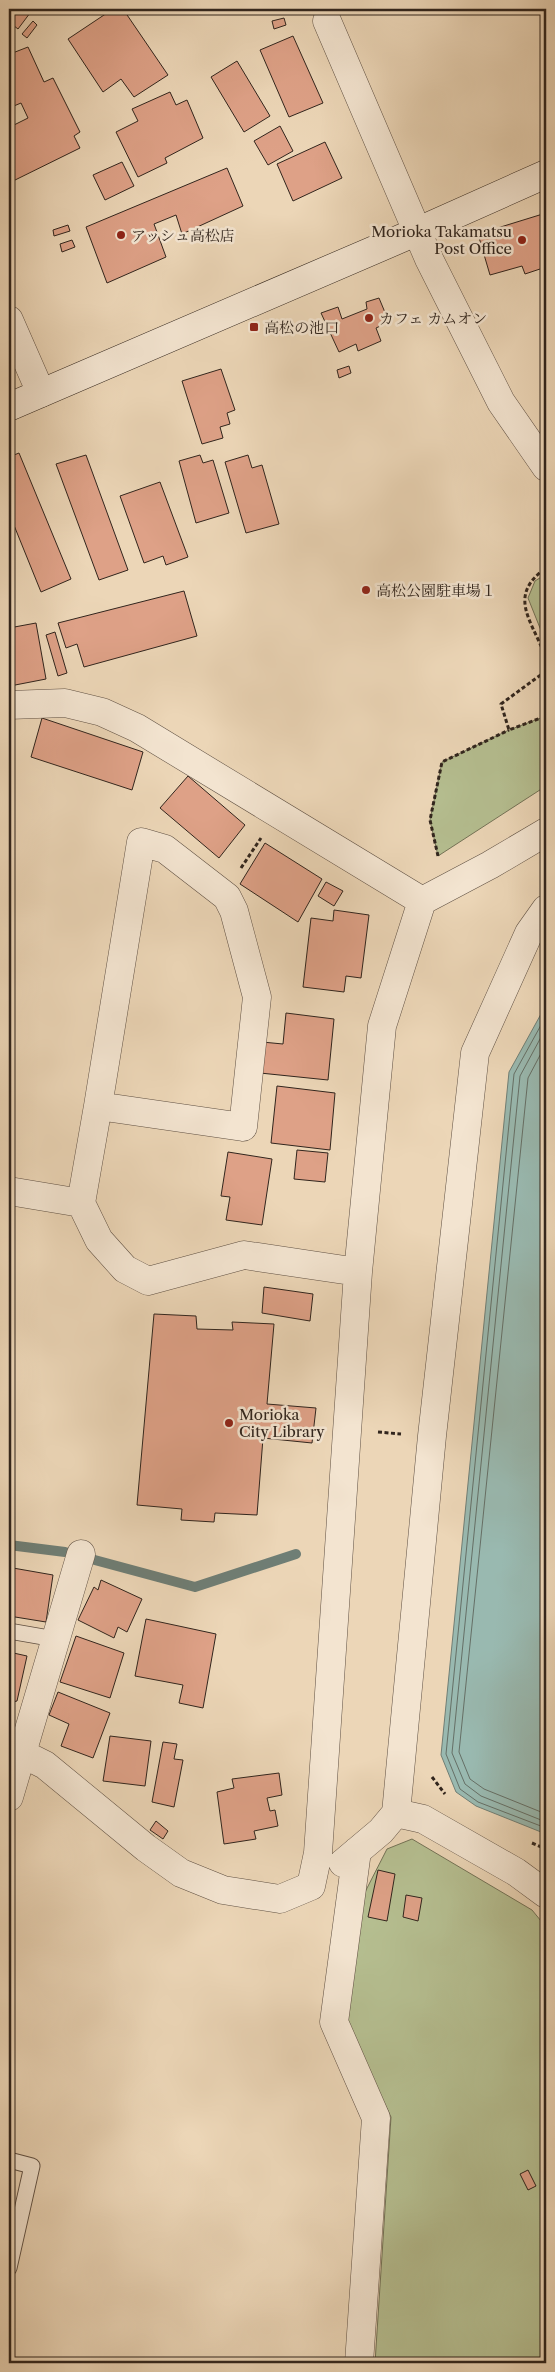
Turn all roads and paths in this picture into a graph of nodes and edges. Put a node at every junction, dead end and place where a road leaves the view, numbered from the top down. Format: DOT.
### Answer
graph roads {
  1 [pos="327,21"];
  2 [pos="546,174"];
  3 [pos="416,232"];
  4 [pos="9,320"];
  5 [pos="41,393"];
  6 [pos="9,407"];
  7 [pos="546,467"];
  8 [pos="546,568"];
  9 [pos="545,653"];
  10 [pos="546,659"];
  11 [pos="546,671"];
  12 [pos="9,705"];
  13 [pos="546,716"];
  14 [pos="509,730"];
  15 [pos="546,832"];
  16 [pos="438,856"];
  17 [pos="422,901"];
  18 [pos="546,909"];
  19 [pos="98,1106"];
  20 [pos="9,1190"];
  21 [pos="81,1203"];
  22 [pos="358,1272"];
  23 [pos="347,1430"];
  24 [pos="432,1436"];
  25 [pos="79,1559"];
  26 [pos="9,1631"];
  27 [pos="55,1639"];
  28 [pos="15,1750"];
  29 [pos="9,1797"];
  30 [pos="396,1813"];
  31 [pos="357,1851"];
  32 [pos="311,1886"];
  33 [pos="546,1894"];
  34 [pos="9,2160"];
  35 [pos="9,2268"];
  36 [pos="359,2363"];
  1 -- 3 [label="street"];
  2 -- 3 [label="street"];
  3 -- 5 [label="street"];
  3 -- 7 [label="street"];
  4 -- 5 [label="street"];
  5 -- 6 [label="street"];
  8 -- 9 [label="path"];
  9 -- 10 [label="path"];
  11 -- 14 [label="path"];
  12 -- 17 [label="street"];
  13 -- 14 [label="path"];
  14 -- 16 [label="path"];
  15 -- 17 [label="street"];
  17 -- 22 [label="street"];
  18 -- 24 [label="street"];
  19 -- 19 [label="street"];
  19 -- 21 [label="street"];
  20 -- 21 [label="street"];
  21 -- 22 [label="street"];
  22 -- 23 [label="street"];
  23 -- 24 [label="path"];
  23 -- 32 [label="street"];
  24 -- 30 [label="street"];
  25 -- 27 [label="street"];
  26 -- 27 [label="lane"];
  27 -- 28 [label="street"];
  28 -- 29 [label="street"];
  28 -- 32 [label="street"];
  30 -- 31 [label="street"];
  30 -- 33 [label="street"];
  31 -- 32 [label="street"];
  31 -- 36 [label="street"];
  34 -- 35 [label="lane"];
}
